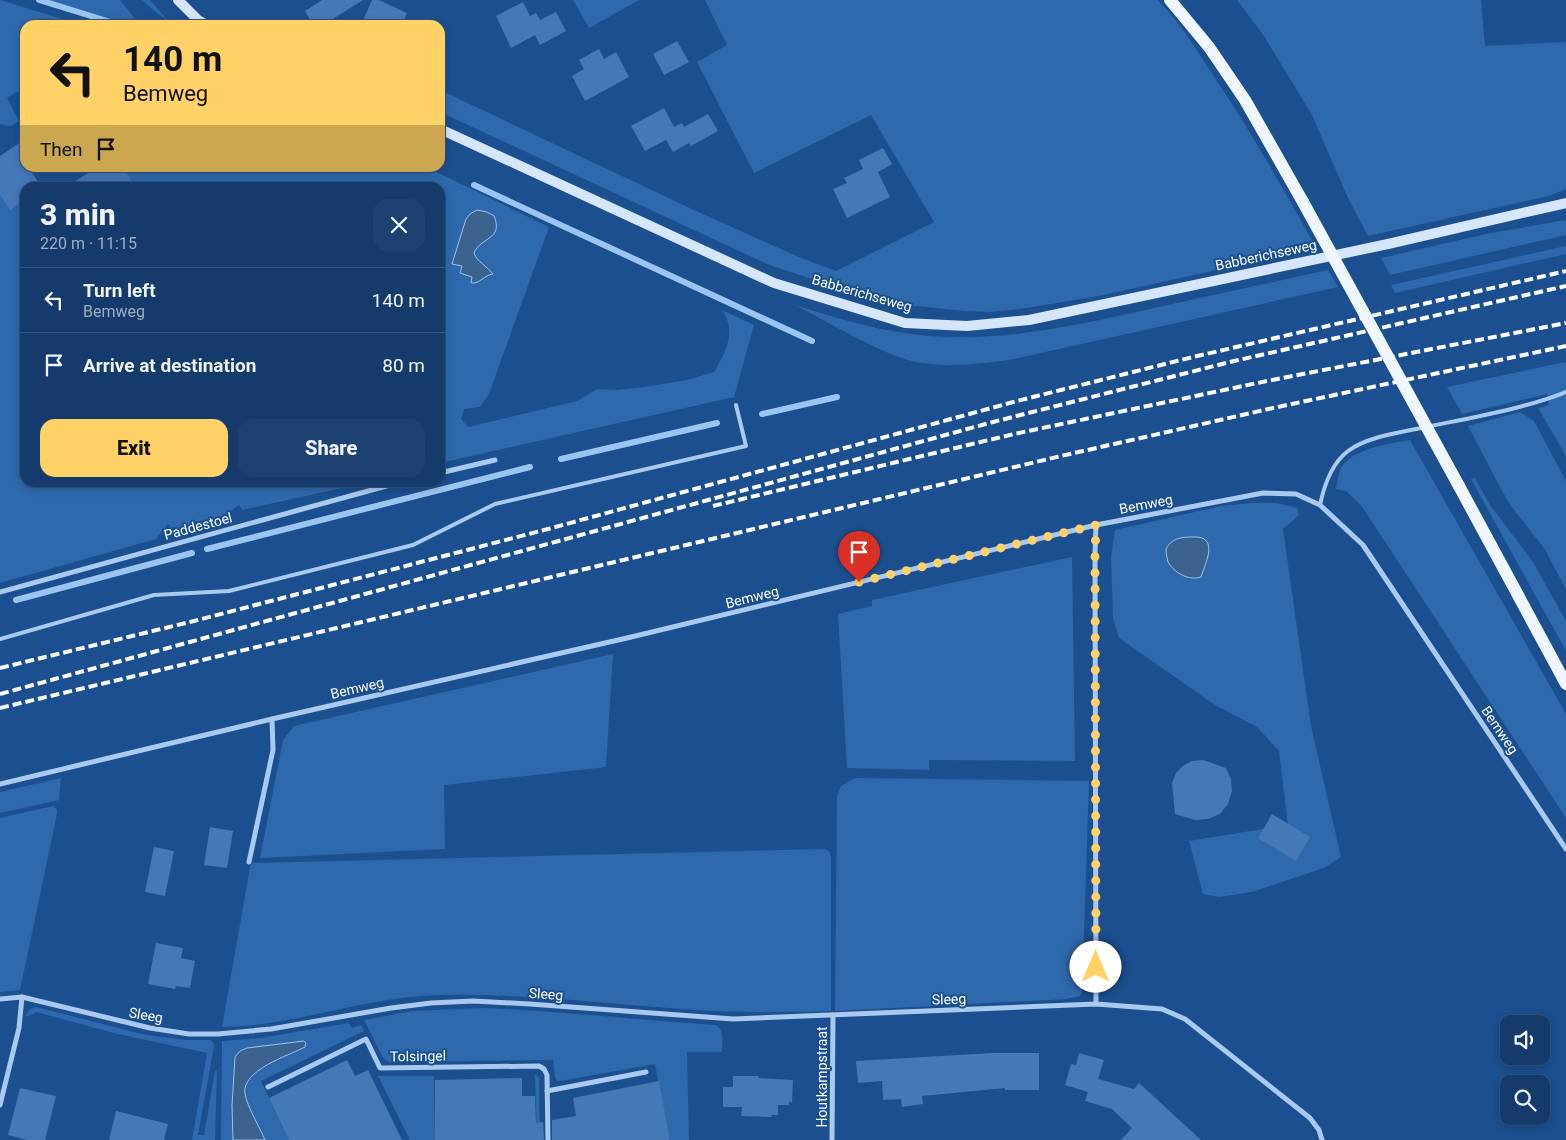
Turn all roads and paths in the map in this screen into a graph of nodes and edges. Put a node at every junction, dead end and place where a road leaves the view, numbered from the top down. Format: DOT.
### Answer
graph roads {
  1 [pos="178,0"];
  2 [pos="1170,0"];
  3 [pos="198,20"];
  4 [pos="445,131"];
  5 [pos="1566,203"];
  6 [pos="1566,392"];
  7 [pos="736,405"];
  8 [pos="495,460"];
  9 [pos="445,472"];
  10 [pos="383,487"];
  11 [pos="1320,504"];
  12 [pos="1096,525"];
  13 [pos="0,592"];
  14 [pos="0,639"];
  15 [pos="1566,684"];
  16 [pos="272,719"];
  17 [pos="0,784"];
  18 [pos="1566,849"];
  19 [pos="249,862"];
  20 [pos="22,998"];
  21 [pos="0,999"];
  22 [pos="1096,1004"];
  23 [pos="833,1015"];
  24 [pos="646,1072"];
  25 [pos="268,1087"];
  26 [pos="547,1090"];
  27 [pos="0,1105"];
  28 [pos="548,1140"];
  29 [pos="832,1140"];
  30 [pos="1322,1140"];
  1 -- 3 [label="street"];
  2 -- 15 [label="main road, Babberichseweg, bridge"];
  4 -- 5 [label="street, Babberichseweg"];
  6 -- 11 [label="lane"];
  7 -- 14 [label="lane"];
  8 -- 9 [label="street"];
  10 -- 13 [label="street, Paddestoel"];
  11 -- 12 [label="street, Bemweg"];
  11 -- 18 [label="street, Bemweg"];
  12 -- 16 [label="street, Bemweg"];
  12 -- 22 [label="street"];
  16 -- 17 [label="street, Bemweg"];
  16 -- 19 [label="street"];
  20 -- 21 [label="street, Sleeg"];
  20 -- 23 [label="street, Sleeg"];
  20 -- 27 [label="street"];
  22 -- 23 [label="street, Sleeg"];
  22 -- 30 [label="street, Sleeg"];
  23 -- 29 [label="street, Houtkampstraat"];
  24 -- 26 [label="street"];
  25 -- 26 [label="street, Tolsingel"];
  26 -- 28 [label="street, Tolsingel"];
}
